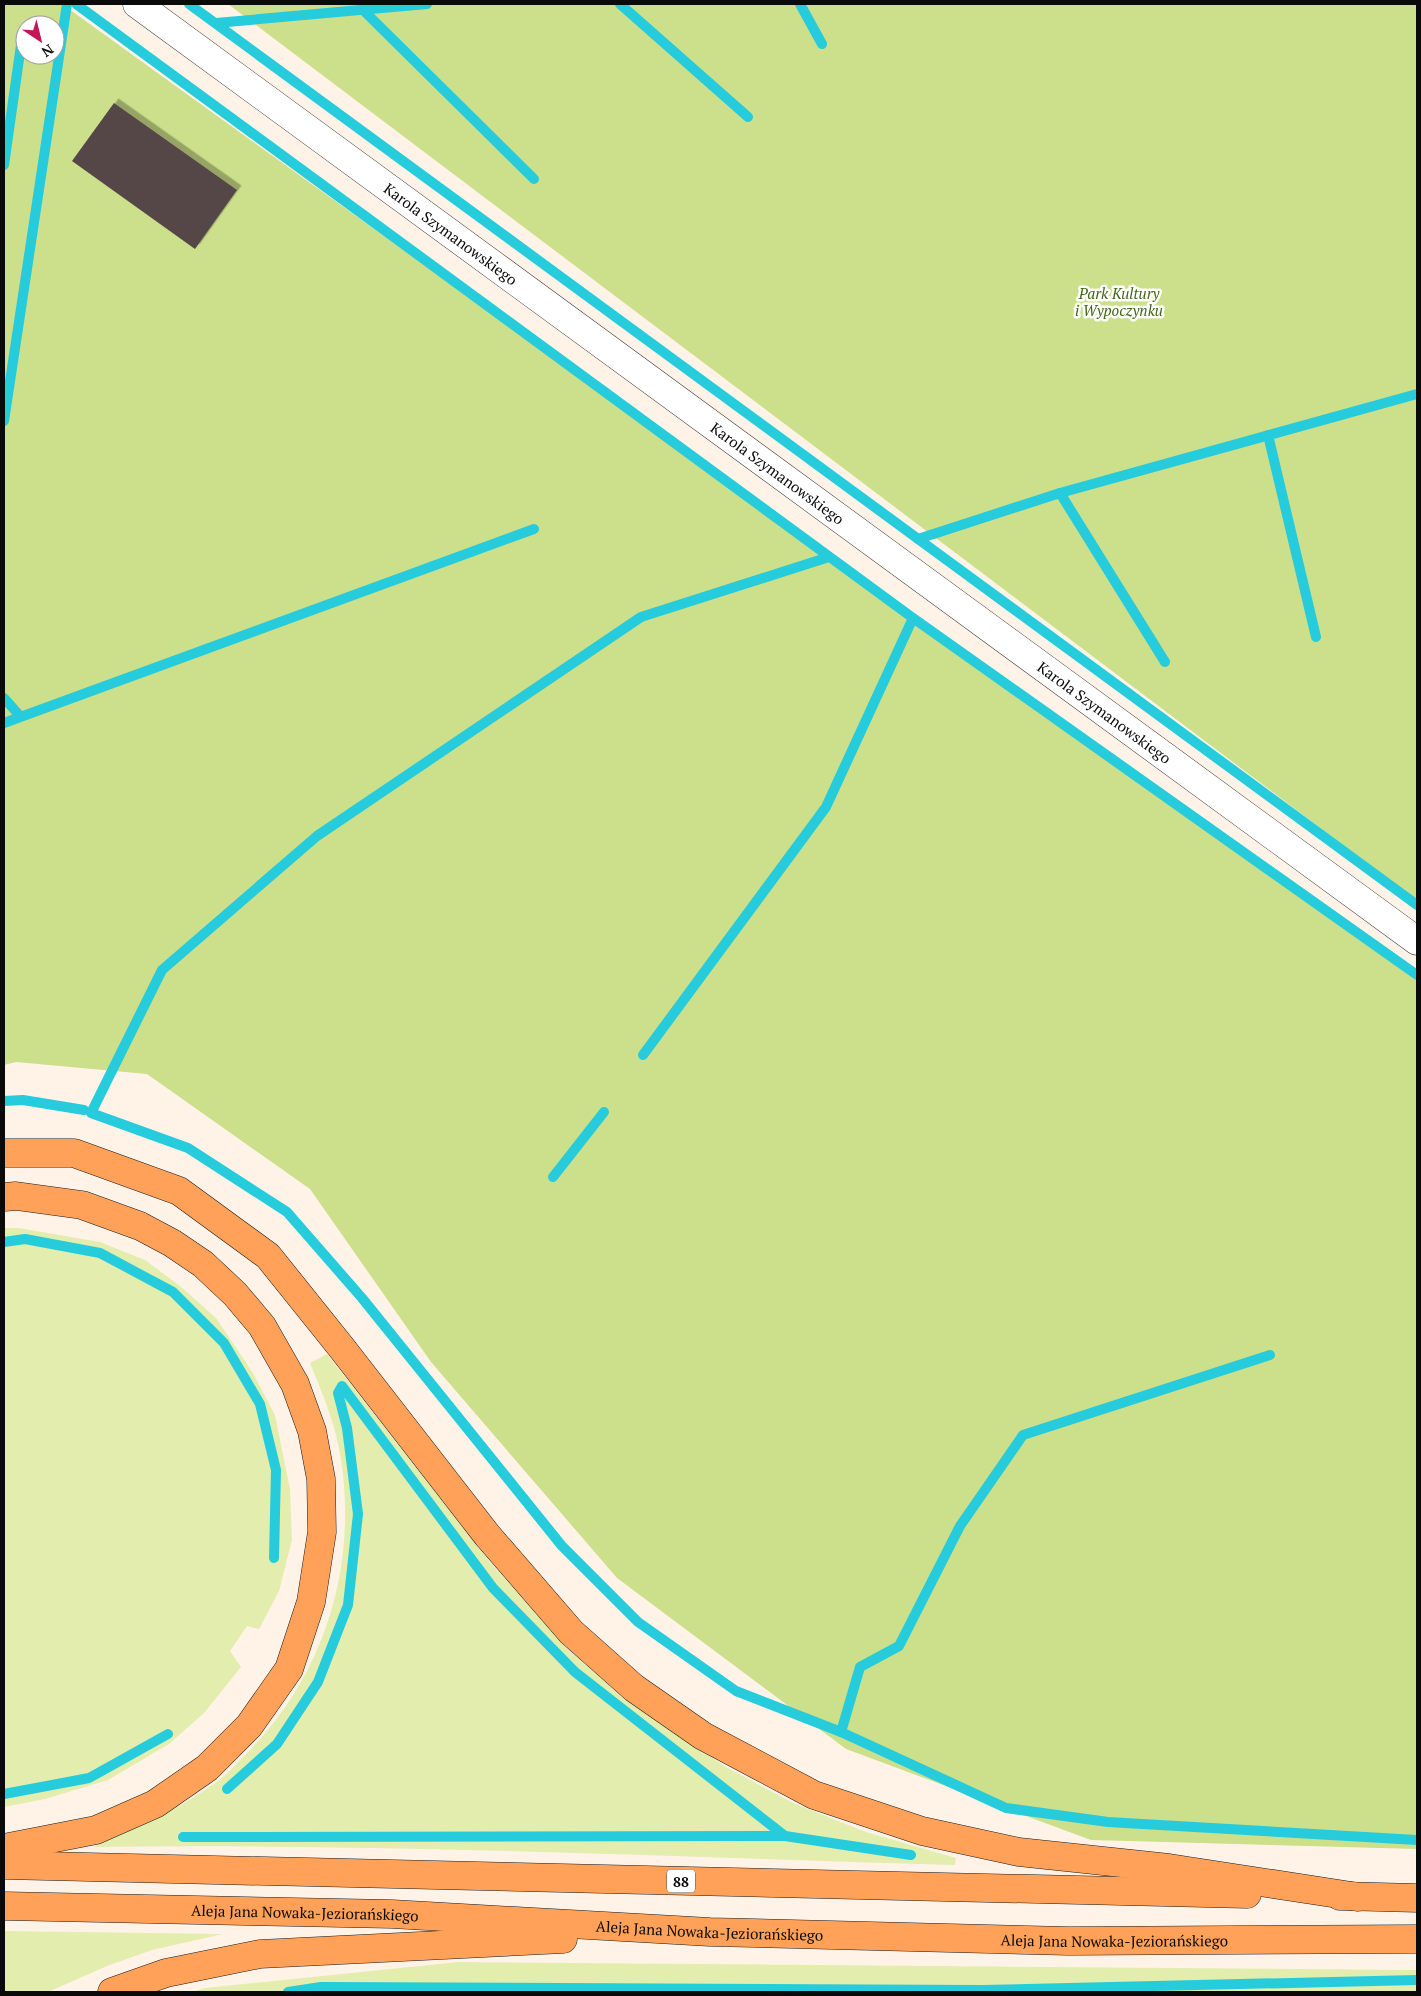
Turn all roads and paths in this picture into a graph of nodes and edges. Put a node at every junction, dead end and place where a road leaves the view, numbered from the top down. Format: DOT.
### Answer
graph roads {
  1 [pos="137,4"];
  2 [pos="1417,941"];
  3 [pos="4,1154"];
  4 [pos="4,1197"];
  5 [pos="4,1848"];
  6 [pos="4,1865"];
  7 [pos="1358,1897"];
  8 [pos="1417,1898"];
  9 [pos="4,1906"];
  10 [pos="710,1932"];
  11 [pos="1417,1939"];
  12 [pos="112,1992"];
  1 -- 2 [label="street, Karola Szymanowskiego"];
  3 -- 7 [label="main road"];
  4 -- 5 [label="main road"];
  6 -- 7 [label="main road, 88"];
  7 -- 8 [label="main road, 88"];
  9 -- 10 [label="main road, Aleja Jana Nowaka-Jeziorańskiego"];
  10 -- 11 [label="main road, Aleja Jana Nowaka-Jeziorańskiego"];
  10 -- 12 [label="main road"];
}
